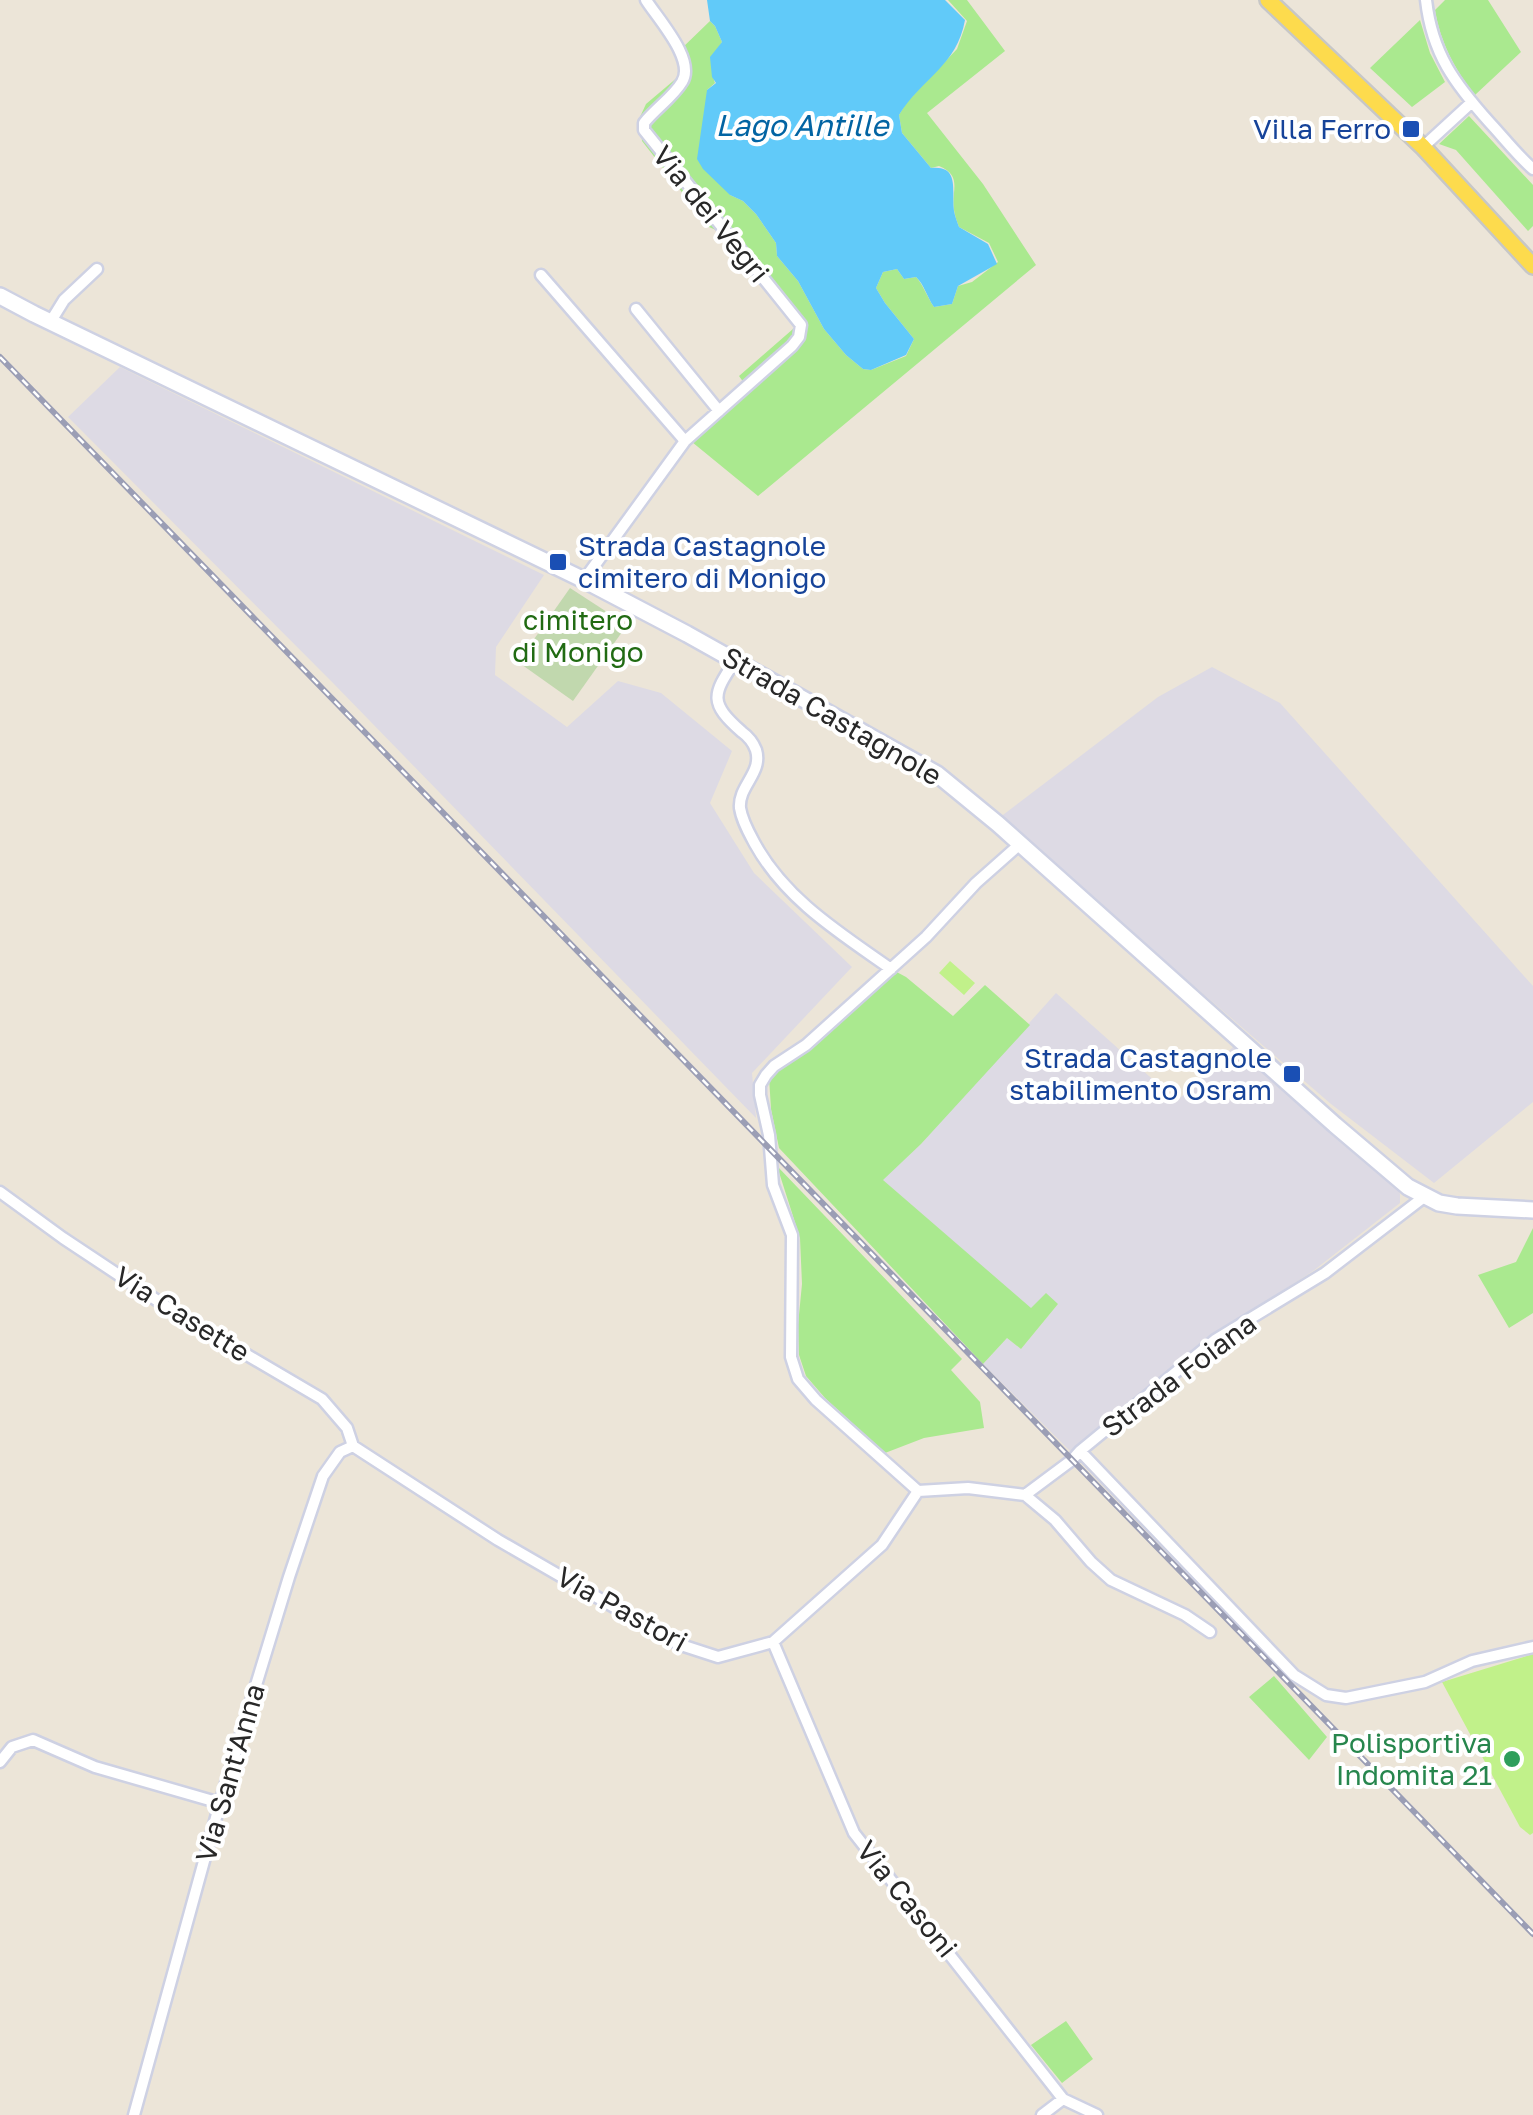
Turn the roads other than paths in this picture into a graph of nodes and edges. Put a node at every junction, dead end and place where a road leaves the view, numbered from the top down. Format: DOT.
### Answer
graph roads {
  1 [pos="646,0"];
  2 [pos="1268,0"];
  3 [pos="1426,0"];
  4 [pos="1472,102"];
  5 [pos="1423,147"];
  6 [pos="1530,162"];
  7 [pos="1533,266"];
  8 [pos="98,269"];
  9 [pos="542,275"];
  10 [pos="0,296"];
  11 [pos="636,309"];
  12 [pos="51,322"];
  13 [pos="719,411"];
  14 [pos="686,441"];
  15 [pos="584,580"];
  16 [pos="736,661"];
  17 [pos="1020,844"];
  18 [pos="891,969"];
  19 [pos="0,1192"];
  20 [pos="1424,1197"];
  21 [pos="1533,1210"];
  22 [pos="352,1446"];
  23 [pos="1080,1451"];
  24 [pos="918,1491"];
  25 [pos="1025,1494"];
  26 [pos="1210,1632"];
  27 [pos="773,1642"];
  28 [pos="1533,1647"];
  29 [pos="0,1762"];
  30 [pos="220,1803"];
  31 [pos="1063,2098"];
  32 [pos="134,2115"];
  33 [pos="1042,2115"];
  34 [pos="1097,2115"];
  1 -- 13 [label="street, Via dei Vegri"];
  2 -- 5 [label="main road"];
  3 -- 4 [label="street"];
  4 -- 5 [label="street"];
  4 -- 6 [label="street"];
  5 -- 7 [label="main road"];
  8 -- 12 [label="street"];
  9 -- 14 [label="street"];
  10 -- 12 [label="main road, Strada Castagnole"];
  11 -- 13 [label="street"];
  12 -- 15 [label="main road, Strada Castagnole"];
  13 -- 14 [label="street, Via dei Vegri"];
  14 -- 15 [label="street, Via dei Vegri"];
  15 -- 16 [label="main road, Strada Castagnole"];
  16 -- 17 [label="main road, Strada Castagnole"];
  16 -- 18 [label="street"];
  17 -- 18 [label="street"];
  17 -- 20 [label="main road, Strada Castagnole"];
  18 -- 24 [label="street"];
  19 -- 22 [label="street, Via Casette"];
  20 -- 21 [label="main road, Strada Castagnole"];
  20 -- 23 [label="street, Strada Foiana"];
  22 -- 27 [label="street, Via Pastori"];
  22 -- 30 [label="street, Via Sant'Anna"];
  23 -- 25 [label="street, Strada Foiana"];
  23 -- 28 [label="street"];
  24 -- 25 [label="street"];
  24 -- 27 [label="street, Via Pastori"];
  25 -- 26 [label="street"];
  27 -- 31 [label="street, Via Casoni"];
  29 -- 30 [label="street"];
  30 -- 32 [label="street, Via Sant'Anna"];
  31 -- 33 [label="street"];
  31 -- 34 [label="street, Via Casoni"];
}
